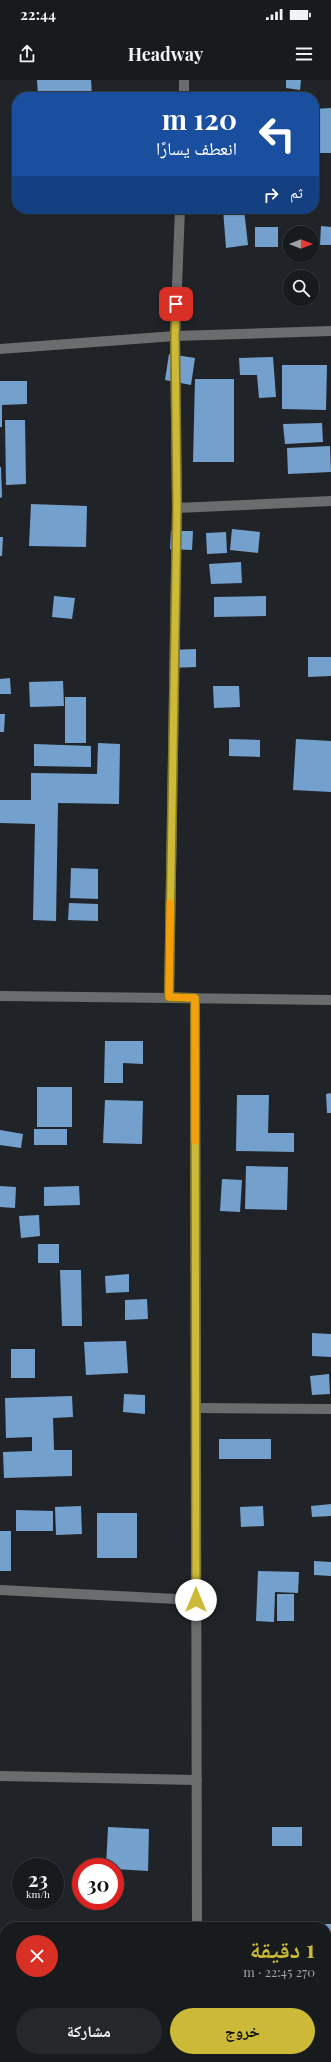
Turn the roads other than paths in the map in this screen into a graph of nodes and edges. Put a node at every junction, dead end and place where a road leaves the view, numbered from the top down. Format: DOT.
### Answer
graph roads {
  1 [pos="184,80"];
  2 [pos="184,92"];
  3 [pos="180,214"];
  4 [pos="331,331"];
  5 [pos="175,336"];
  6 [pos="0,349"];
  7 [pos="331,501"];
  8 [pos="177,508"];
  9 [pos="0,996"];
  10 [pos="169,997"];
  11 [pos="195,998"];
  12 [pos="331,1000"];
  13 [pos="196,1408"];
  14 [pos="331,1410"];
  15 [pos="0,1590"];
  16 [pos="196,1600"];
  17 [pos="0,1776"];
  18 [pos="197,1780"];
  19 [pos="197,1922"];
  1 -- 2 [label="street"];
  3 -- 5 [label="street"];
  4 -- 5 [label="street"];
  5 -- 6 [label="street"];
  5 -- 8 [label="street"];
  7 -- 8 [label="street"];
  8 -- 10 [label="street"];
  9 -- 10 [label="street"];
  10 -- 11 [label="street"];
  11 -- 12 [label="street"];
  11 -- 13 [label="street"];
  13 -- 14 [label="street"];
  13 -- 16 [label="street"];
  15 -- 16 [label="street"];
  16 -- 18 [label="street"];
  17 -- 18 [label="street"];
  18 -- 19 [label="street"];
}
